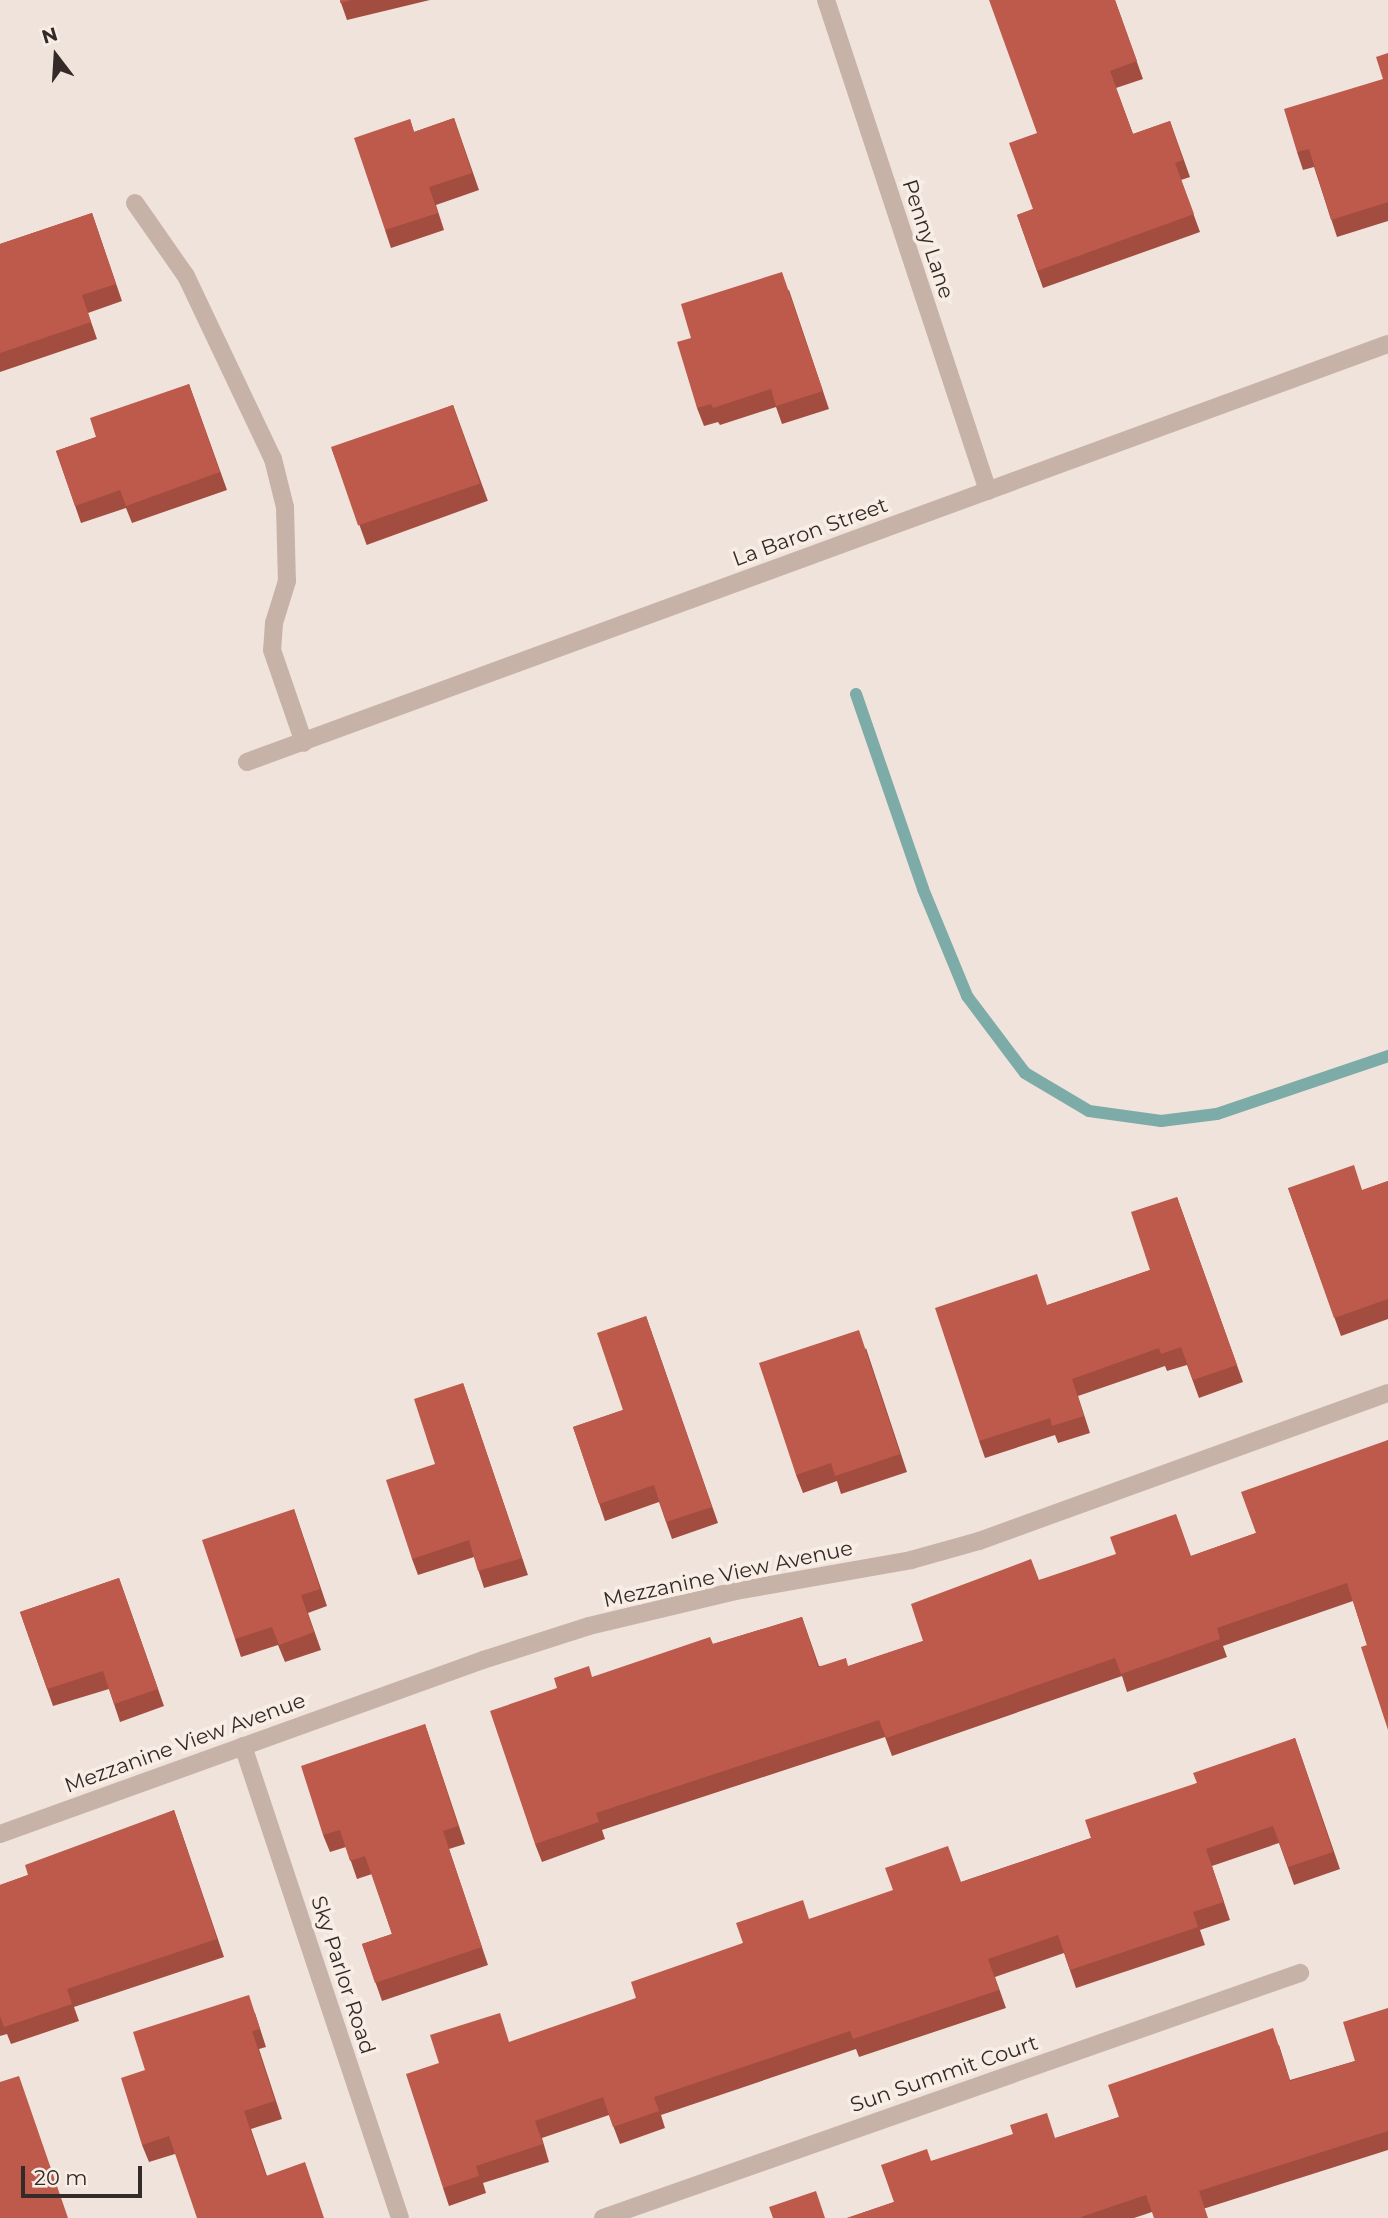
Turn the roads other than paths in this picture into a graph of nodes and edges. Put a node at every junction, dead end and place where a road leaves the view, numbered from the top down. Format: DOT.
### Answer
graph roads {
  1 [pos="826,0"];
  2 [pos="135,203"];
  3 [pos="1388,344"];
  4 [pos="988,491"];
  5 [pos="304,743"];
  6 [pos="247,762"];
  7 [pos="1388,1393"];
  8 [pos="243,1746"];
  9 [pos="0,1834"];
  10 [pos="1300,1973"];
  11 [pos="400,2218"];
  12 [pos="603,2218"];
  1 -- 4 [label="street, Penny Lane"];
  2 -- 5 [label="street"];
  3 -- 4 [label="street, La Baron Street"];
  4 -- 5 [label="street, La Baron Street"];
  5 -- 6 [label="street, La Baron Street"];
  7 -- 8 [label="street, Mezzanine View Avenue"];
  8 -- 9 [label="street, Mezzanine View Avenue"];
  8 -- 11 [label="street, Sky Parlor Road"];
  10 -- 12 [label="street, Sun Summit Court"];
}
